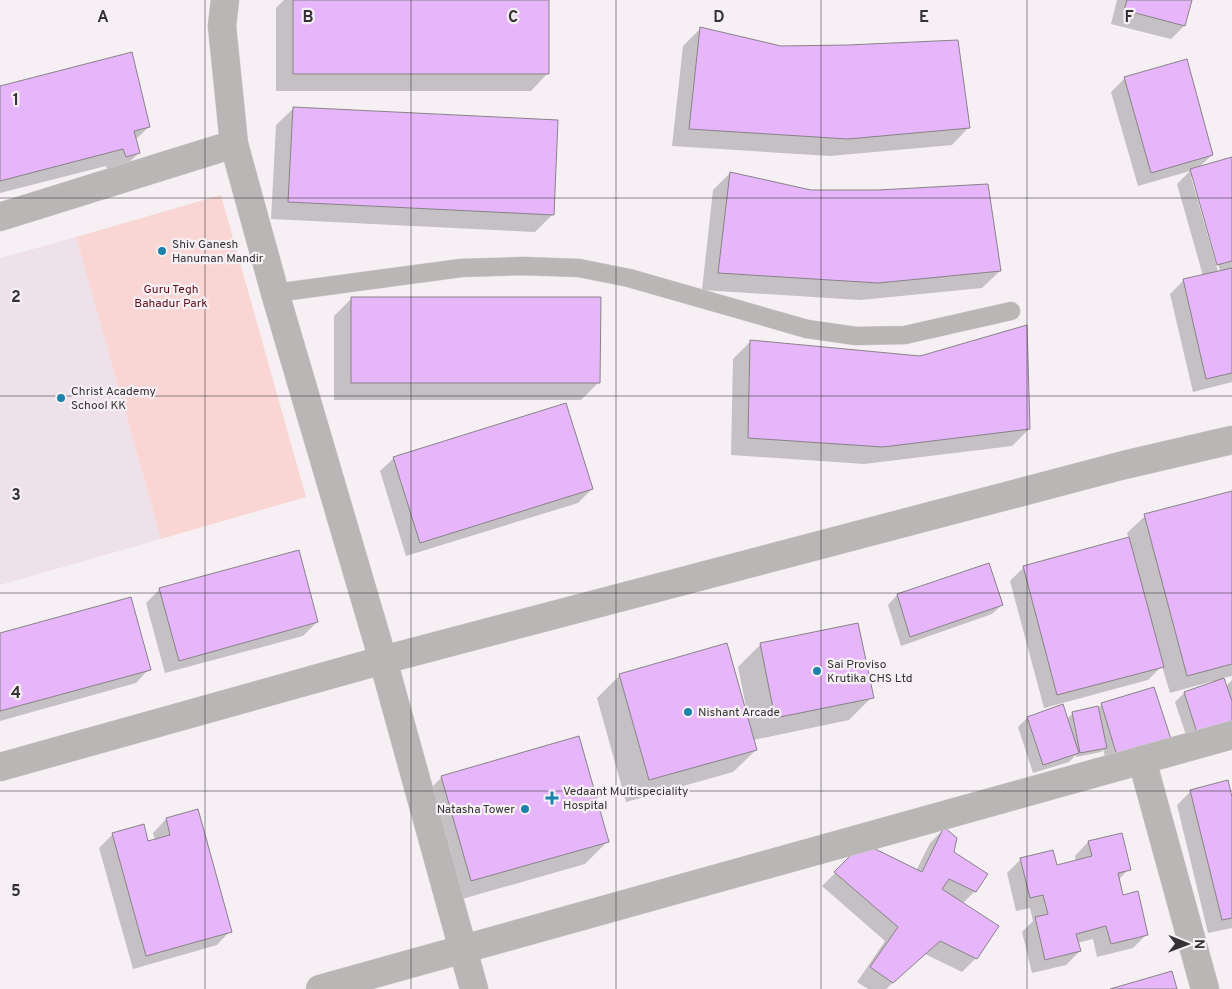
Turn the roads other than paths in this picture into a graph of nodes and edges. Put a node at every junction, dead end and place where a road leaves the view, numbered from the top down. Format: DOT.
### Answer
graph roads {
  1 [pos="225,0"];
  2 [pos="234,144"];
  3 [pos="0,216"];
  4 [pos="275,293"];
  5 [pos="1011,311"];
  6 [pos="1232,440"];
  7 [pos="383,660"];
  8 [pos="1232,735"];
  9 [pos="1142,760"];
  10 [pos="0,767"];
  11 [pos="464,949"];
  12 [pos="320,989"];
  13 [pos="474,989"];
  14 [pos="1205,989"];
  1 -- 2 [label="street"];
  2 -- 3 [label="street"];
  2 -- 4 [label="street"];
  4 -- 5 [label="lane"];
  4 -- 7 [label="street"];
  6 -- 7 [label="street"];
  7 -- 10 [label="street"];
  7 -- 11 [label="street"];
  8 -- 9 [label="street"];
  9 -- 11 [label="street"];
  9 -- 14 [label="street"];
  11 -- 12 [label="street"];
  11 -- 13 [label="street"];
}
